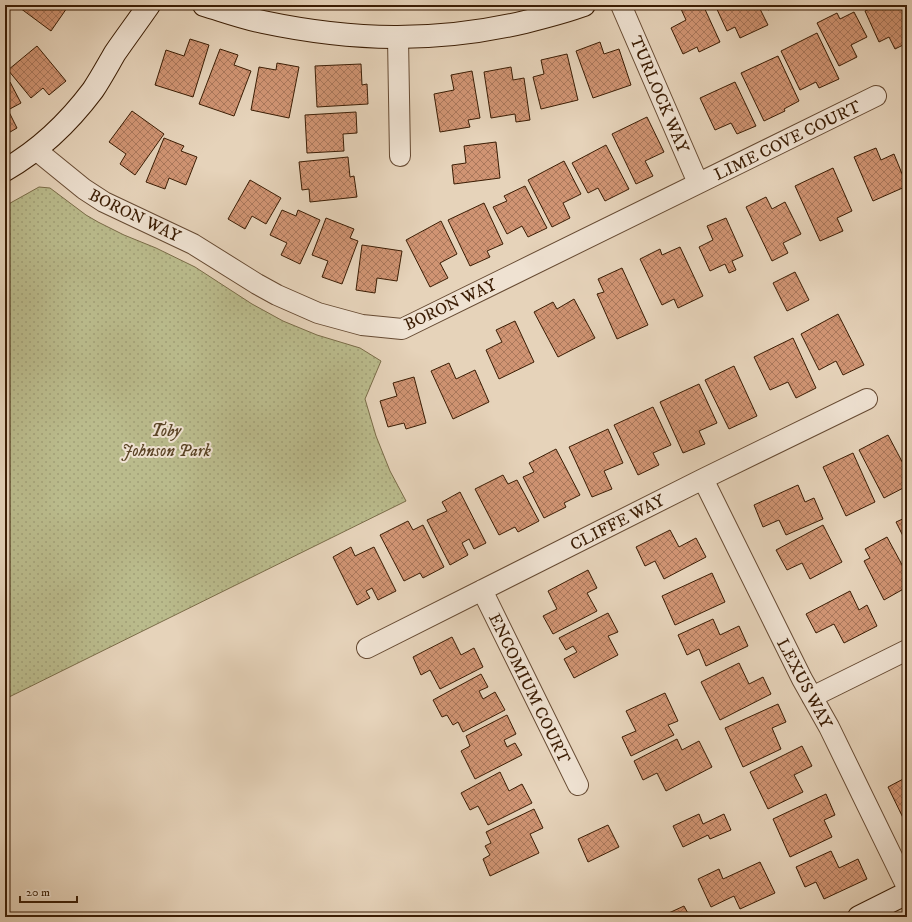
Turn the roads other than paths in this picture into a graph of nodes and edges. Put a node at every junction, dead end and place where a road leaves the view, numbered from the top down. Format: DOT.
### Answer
graph roads {
  1 [pos="149,5"];
  2 [pos="204,5"];
  3 [pos="584,5"];
  4 [pos="621,5"];
  5 [pos="398,38"];
  6 [pos="876,96"];
  7 [pos="36,150"];
  8 [pos="400,156"];
  9 [pos="5,170"];
  10 [pos="698,183"];
  11 [pos="867,399"];
  12 [pos="703,479"];
  13 [pos="482,590"];
  14 [pos="367,648"];
  15 [pos="907,650"];
  16 [pos="812,697"];
  17 [pos="578,785"];
  18 [pos="907,887"];
  19 [pos="907,893"];
  20 [pos="859,917"];
  1 -- 7 [label="street"];
  2 -- 5 [label="street"];
  3 -- 5 [label="street"];
  4 -- 10 [label="street, TURLOCK WAY"];
  5 -- 8 [label="street"];
  6 -- 10 [label="street, LIME COVE COURT"];
  7 -- 9 [label="street"];
  7 -- 10 [label="street, BORON WAY"];
  11 -- 12 [label="street, CLIFFE WAY"];
  12 -- 13 [label="street, CLIFFE WAY"];
  12 -- 16 [label="street, LEXUS WAY"];
  13 -- 14 [label="street, CLIFFE WAY"];
  13 -- 17 [label="street, ENCOMIUM COURT"];
  15 -- 16 [label="street"];
  16 -- 18 [label="street, LEXUS WAY"];
  19 -- 20 [label="street"];
}
